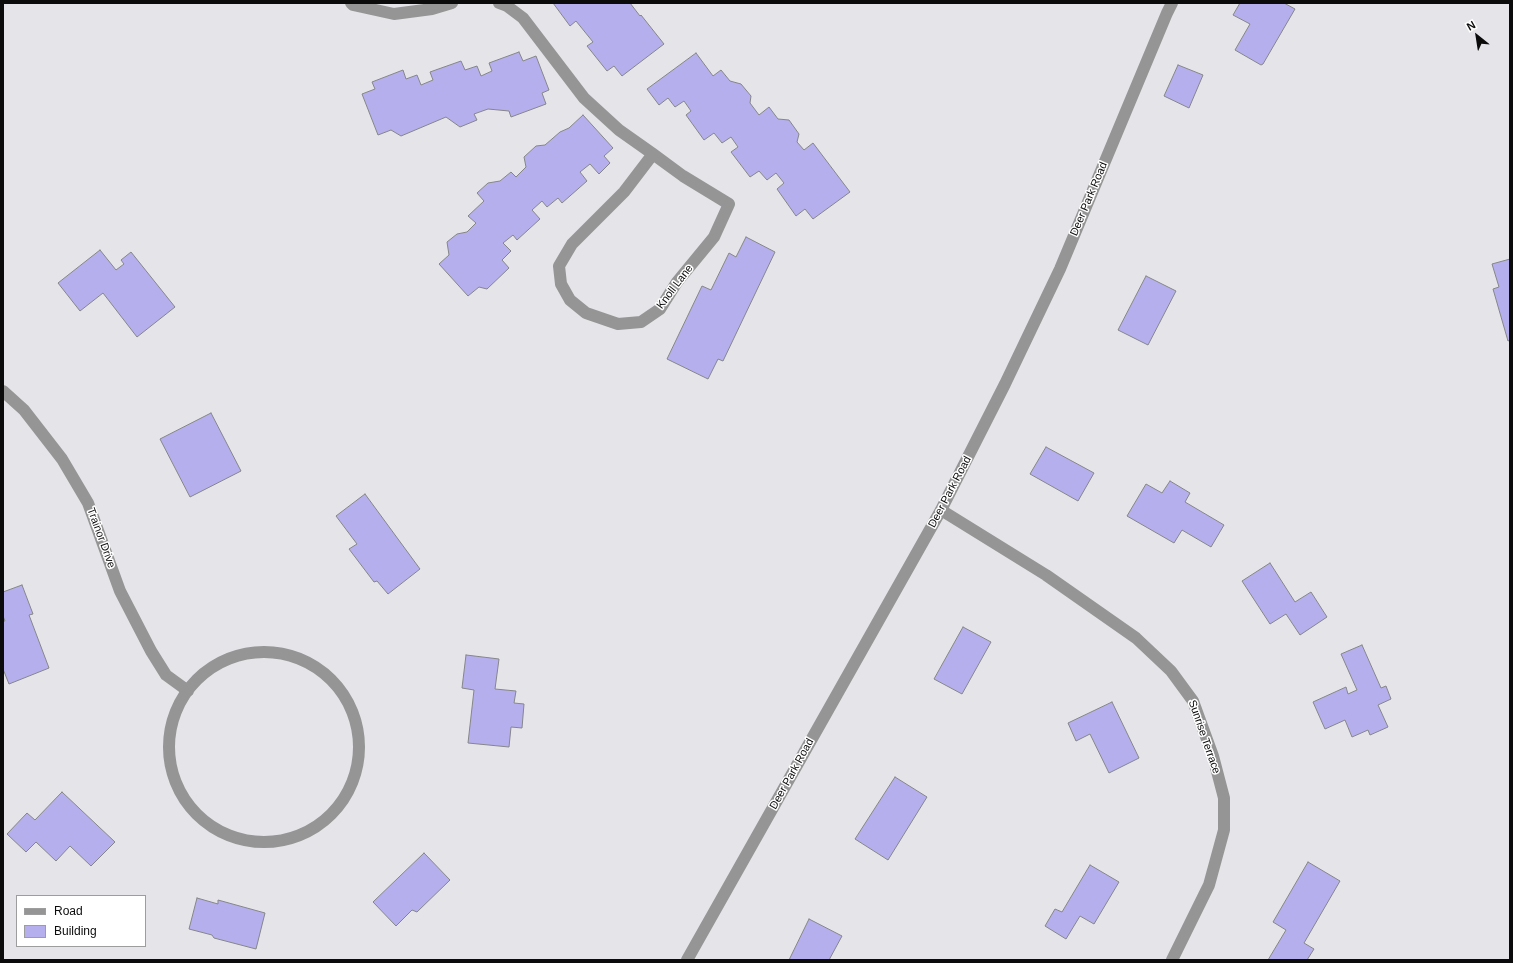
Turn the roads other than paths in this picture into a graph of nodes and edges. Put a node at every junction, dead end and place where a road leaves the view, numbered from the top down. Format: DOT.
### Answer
graph roads {
  1 [pos="351,3"];
  2 [pos="452,3"];
  3 [pos="499,3"];
  4 [pos="1172,3"];
  5 [pos="653,154"];
  6 [pos="3,391"];
  7 [pos="941,510"];
  8 [pos="188,691"];
  9 [pos="687,960"];
  10 [pos="1172,960"];
  1 -- 2 [label="street"];
  3 -- 5 [label="street, Knoll Lane"];
  4 -- 7 [label="street, Deer Park Road"];
  5 -- 5 [label="street, Knoll Lane"];
  6 -- 8 [label="street, Trainor Drive"];
  7 -- 9 [label="street, Deer Park Road"];
  7 -- 10 [label="street, Sunrise Terrace"];
  8 -- 8 [label="street"];
}
